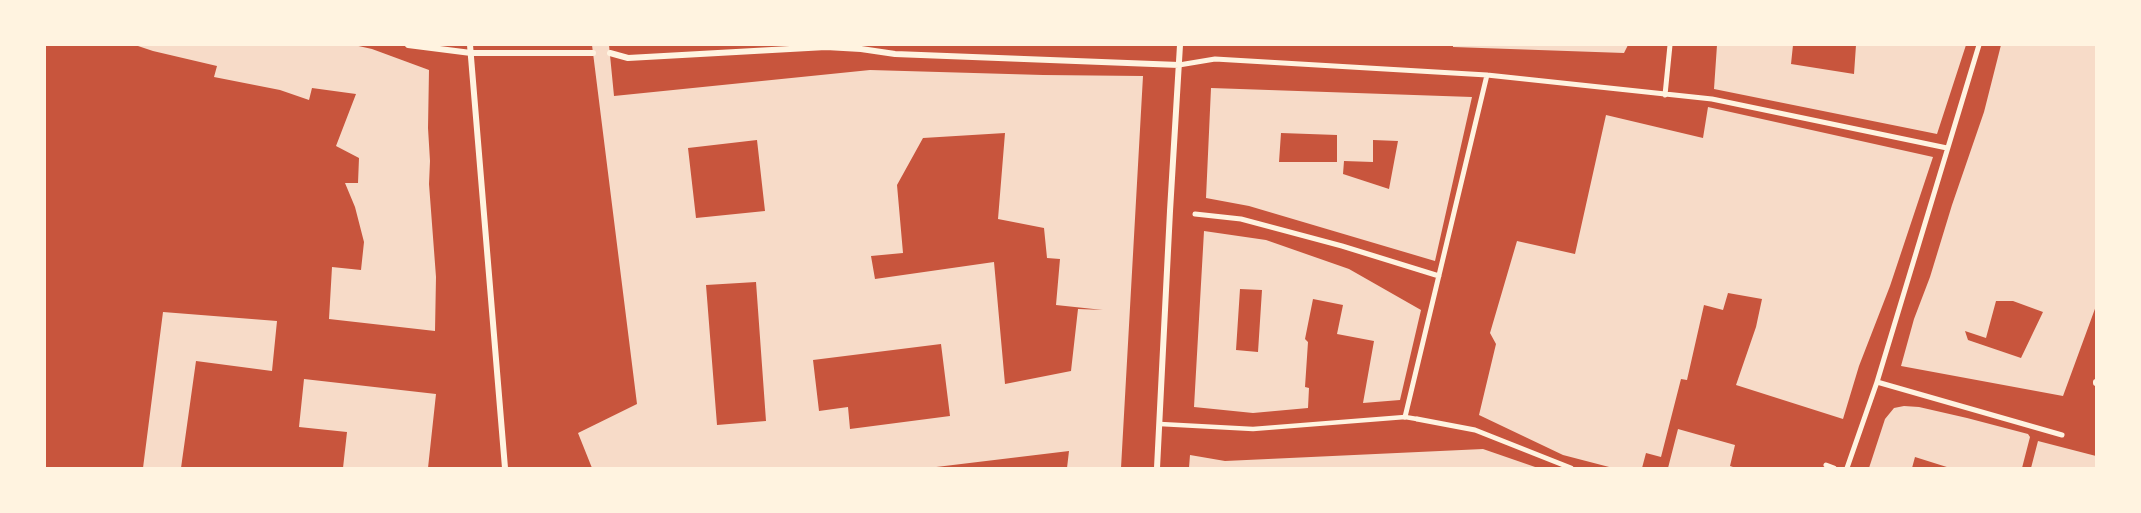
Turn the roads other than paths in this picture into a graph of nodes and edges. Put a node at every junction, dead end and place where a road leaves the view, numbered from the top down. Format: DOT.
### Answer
graph roads {
  1 [pos="408,45"];
  2 [pos="1180,45"];
  3 [pos="1670,45"];
  4 [pos="1979,45"];
  5 [pos="862,47"];
  6 [pos="470,49"];
  7 [pos="593,53"];
  8 [pos="610,53"];
  9 [pos="1179,65"];
  10 [pos="1487,75"];
  11 [pos="1665,95"];
  12 [pos="1947,148"];
  13 [pos="1195,214"];
  14 [pos="1439,276"];
  15 [pos="1877,382"];
  16 [pos="1405,417"];
  17 [pos="1417,418"];
  18 [pos="1160,424"];
  19 [pos="2062,435"];
  20 [pos="1826,465"];
  21 [pos="505,468"];
  22 [pos="1157,468"];
  23 [pos="1570,468"];
  24 [pos="1834,468"];
  25 [pos="1847,468"];
  1 -- 6 [label="street"];
  2 -- 9 [label="street"];
  3 -- 11 [label="street"];
  4 -- 12 [label="street"];
  5 -- 8 [label="street"];
  5 -- 9 [label="street"];
  6 -- 7 [label="street"];
  6 -- 21 [label="street"];
  9 -- 10 [label="street"];
  9 -- 18 [label="street"];
  10 -- 11 [label="street"];
  10 -- 14 [label="street"];
  11 -- 12 [label="street"];
  12 -- 15 [label="street"];
  13 -- 14 [label="street"];
  14 -- 16 [label="street"];
  15 -- 19 [label="street"];
  15 -- 25 [label="street"];
  16 -- 17 [label="lane"];
  16 -- 18 [label="lane"];
  17 -- 23 [label="street"];
  18 -- 22 [label="street"];
  20 -- 24 [label="street"];
}
